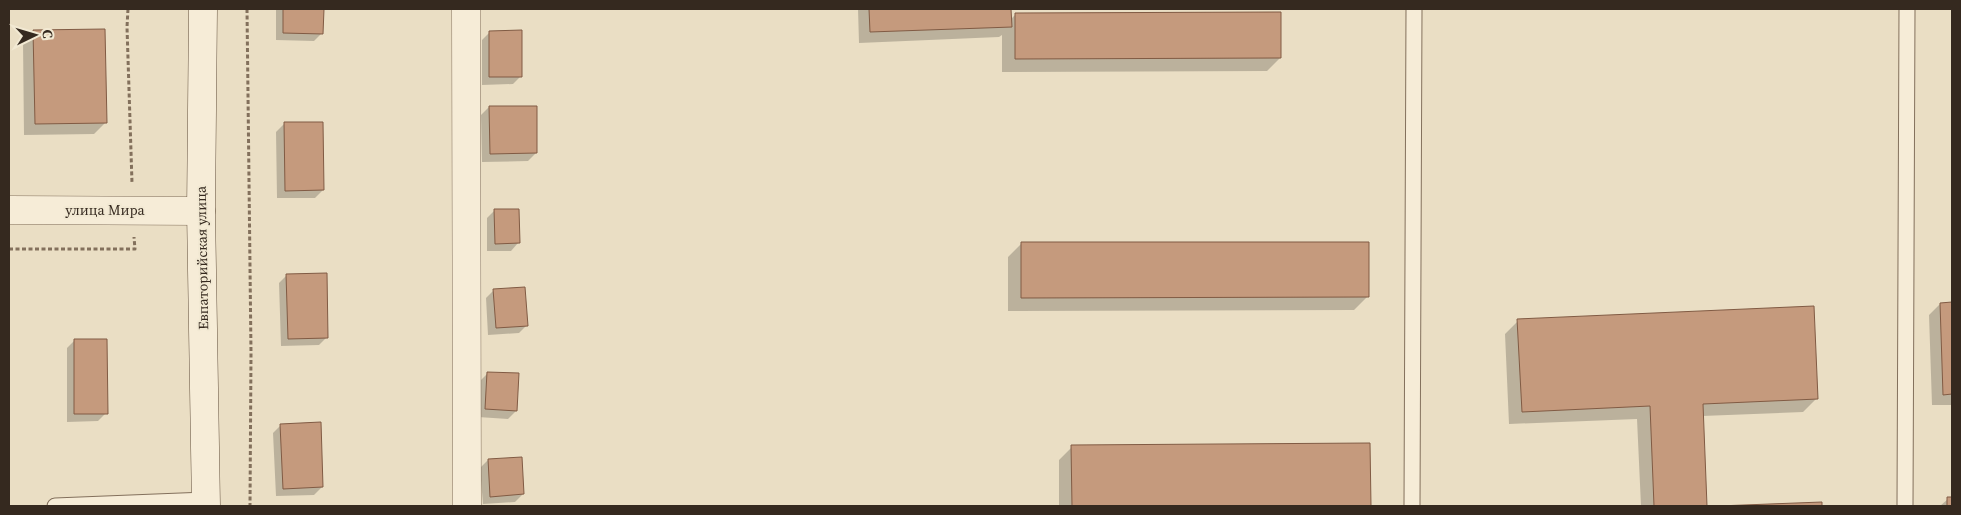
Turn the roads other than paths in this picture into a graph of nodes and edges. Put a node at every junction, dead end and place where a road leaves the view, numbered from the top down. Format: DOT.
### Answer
graph roads {
  1 [pos="203,9"];
  2 [pos="466,9"];
  3 [pos="1414,9"];
  4 [pos="1907,9"];
  5 [pos="9,210"];
  6 [pos="201,211"];
  7 [pos="206,503"];
  8 [pos="55,506"];
  9 [pos="467,506"];
  10 [pos="1412,506"];
  11 [pos="1905,506"];
  1 -- 6 [label="street, Евпаторийская улица"];
  2 -- 9 [label="street"];
  3 -- 10 [label="lane"];
  4 -- 11 [label="lane"];
  5 -- 6 [label="street, улица Мира"];
  6 -- 7 [label="street, Евпаторийская улица"];
  7 -- 8 [label="lane"];
}
